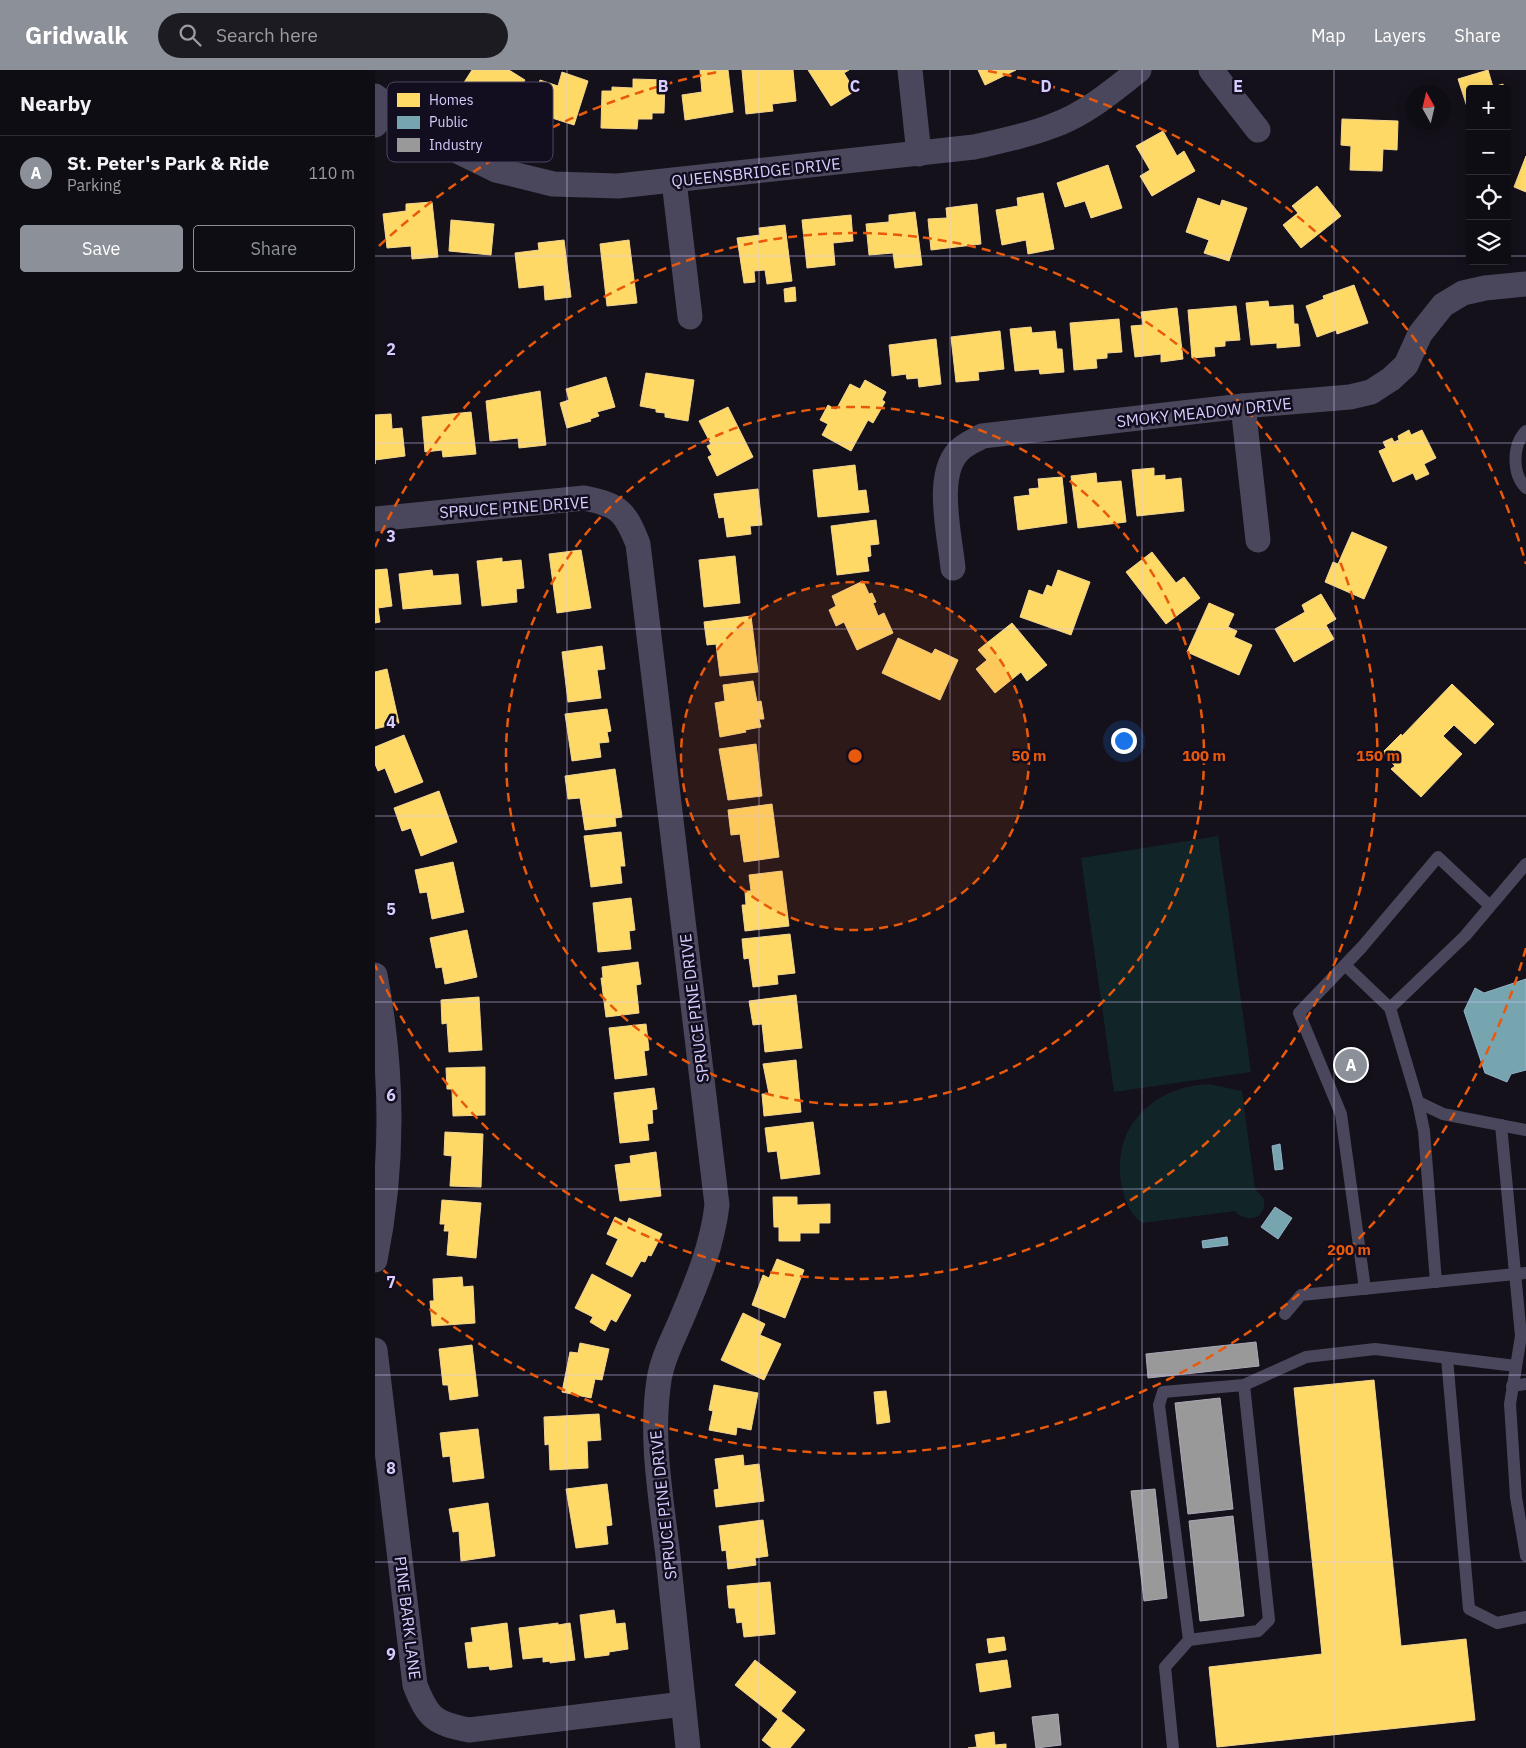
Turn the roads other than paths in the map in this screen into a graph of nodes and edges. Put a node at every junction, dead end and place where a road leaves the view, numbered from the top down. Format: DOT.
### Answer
graph roads {
  1 [pos="910,70"];
  2 [pos="1139,70"];
  3 [pos="1211,70"];
  4 [pos="1259,130"];
  5 [pos="919,154"];
  6 [pos="480,162"];
  7 [pos="674,181"];
  8 [pos="1526,284"];
  9 [pos="690,317"];
  10 [pos="1243,406"];
  11 [pos="1526,431"];
  12 [pos="1526,488"];
  13 [pos="375,519"];
  14 [pos="1258,540"];
  15 [pos="953,568"];
  16 [pos="1526,864"];
  17 [pos="1490,906"];
  18 [pos="1345,965"];
  19 [pos="375,975"];
  20 [pos="1390,1008"];
  21 [pos="1418,1102"];
  22 [pos="1501,1125"];
  23 [pos="1526,1130"];
  24 [pos="382,1136"];
  25 [pos="375,1260"];
  26 [pos="1521,1273"];
  27 [pos="1436,1282"];
  28 [pos="1365,1289"];
  29 [pos="1285,1314"];
  30 [pos="375,1350"];
  31 [pos="1447,1358"];
  32 [pos="1516,1366"];
  33 [pos="1526,1384"];
  34 [pos="1244,1386"];
  35 [pos="1513,1386"];
  36 [pos="1526,1556"];
  37 [pos="1526,1617"];
  38 [pos="1189,1640"];
  39 [pos="683,1704"];
  40 [pos="688,1748"];
  41 [pos="1173,1748"];
  1 -- 5 [label="street"];
  2 -- 5 [label="street, QUEENSBRIDGE DRIVE"];
  3 -- 4 [label="street"];
  5 -- 7 [label="street, QUEENSBRIDGE DRIVE"];
  6 -- 7 [label="street, QUEENSBRIDGE DRIVE"];
  7 -- 9 [label="street"];
  8 -- 10 [label="street, SMOKY MEADOW DRIVE"];
  10 -- 14 [label="street"];
  10 -- 15 [label="street, SMOKY MEADOW DRIVE"];
  11 -- 12 [label="lane"];
  13 -- 39 [label="street, SPRUCE PINE DRIVE"];
  16 -- 17 [label="lane"];
  17 -- 18 [label="lane"];
  17 -- 20 [label="lane"];
  18 -- 20 [label="lane"];
  18 -- 28 [label="lane"];
  19 -- 24 [label="street"];
  20 -- 21 [label="lane"];
  21 -- 22 [label="lane"];
  21 -- 27 [label="lane"];
  22 -- 23 [label="lane"];
  22 -- 26 [label="lane"];
  24 -- 25 [label="street"];
  26 -- 27 [label="lane"];
  26 -- 32 [label="lane"];
  27 -- 28 [label="lane"];
  28 -- 29 [label="lane"];
  30 -- 39 [label="street, PINE BARK LANE"];
  31 -- 32 [label="lane"];
  31 -- 34 [label="lane"];
  31 -- 37 [label="lane"];
  32 -- 35 [label="lane"];
  33 -- 35 [label="lane"];
  34 -- 38 [label="lane"];
  34 -- 38 [label="lane"];
  35 -- 36 [label="lane"];
  38 -- 41 [label="lane"];
  39 -- 40 [label="street, SPRUCE PINE DRIVE"];
}
